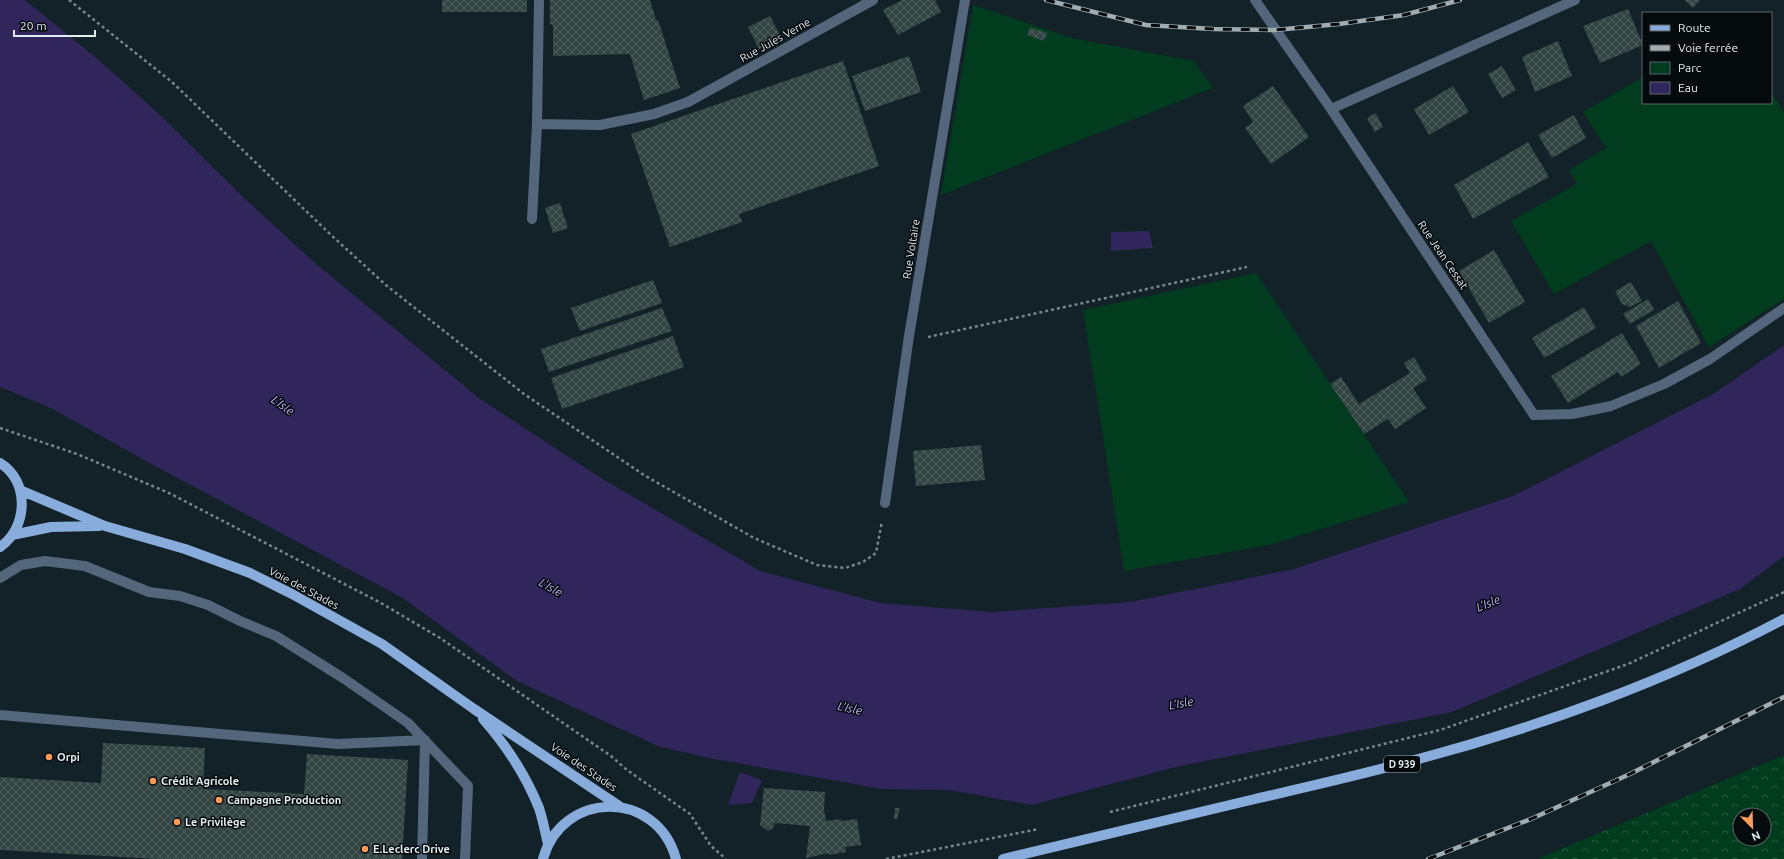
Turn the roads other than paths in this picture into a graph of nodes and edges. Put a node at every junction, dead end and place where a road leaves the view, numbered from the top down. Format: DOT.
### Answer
graph roads {
  1 [pos="539,0"];
  2 [pos="872,0"];
  3 [pos="965,0"];
  4 [pos="1254,0"];
  5 [pos="1575,0"];
  6 [pos="1331,109"];
  7 [pos="537,124"];
  8 [pos="532,219"];
  9 [pos="1784,308"];
  10 [pos="0,463"];
  11 [pos="20,490"];
  12 [pos="885,503"];
  13 [pos="105,526"];
  14 [pos="12,535"];
  15 [pos="0,547"];
  16 [pos="0,578"];
  17 [pos="1784,619"];
  18 [pos="474,709"];
  19 [pos="0,715"];
  20 [pos="424,740"];
  21 [pos="619,806"];
  22 [pos="548,844"];
  23 [pos="673,848"];
  24 [pos="422,859"];
  25 [pos="465,859"];
  26 [pos="543,859"];
  27 [pos="676,859"];
  28 [pos="684,859"];
  29 [pos="1003,859"];
  1 -- 7 [label="street"];
  2 -- 7 [label="street, Rue Jules Verne"];
  3 -- 12 [label="street, Rue Voltaire"];
  4 -- 6 [label="street, Rue Jean Cessat"];
  5 -- 6 [label="street"];
  6 -- 9 [label="street, Rue Jean Cessat"];
  7 -- 8 [label="street"];
  10 -- 11 [label="main road"];
  11 -- 13 [label="main road, Voie des Stades"];
  11 -- 14 [label="main road"];
  13 -- 14 [label="main road, Voie des Stades"];
  13 -- 18 [label="main road, Voie des Stades"];
  14 -- 15 [label="main road"];
  16 -- 20 [label="street"];
  17 -- 29 [label="main road, D 939"];
  18 -- 21 [label="main road, Voie des Stades"];
  18 -- 22 [label="main road, Voie des Stades"];
  19 -- 20 [label="street"];
  20 -- 24 [label="street"];
  20 -- 25 [label="street"];
  21 -- 22 [label="main road"];
  21 -- 23 [label="main road"];
  22 -- 26 [label="main road"];
  23 -- 27 [label="main road"];
  23 -- 28 [label="main road"];
}
